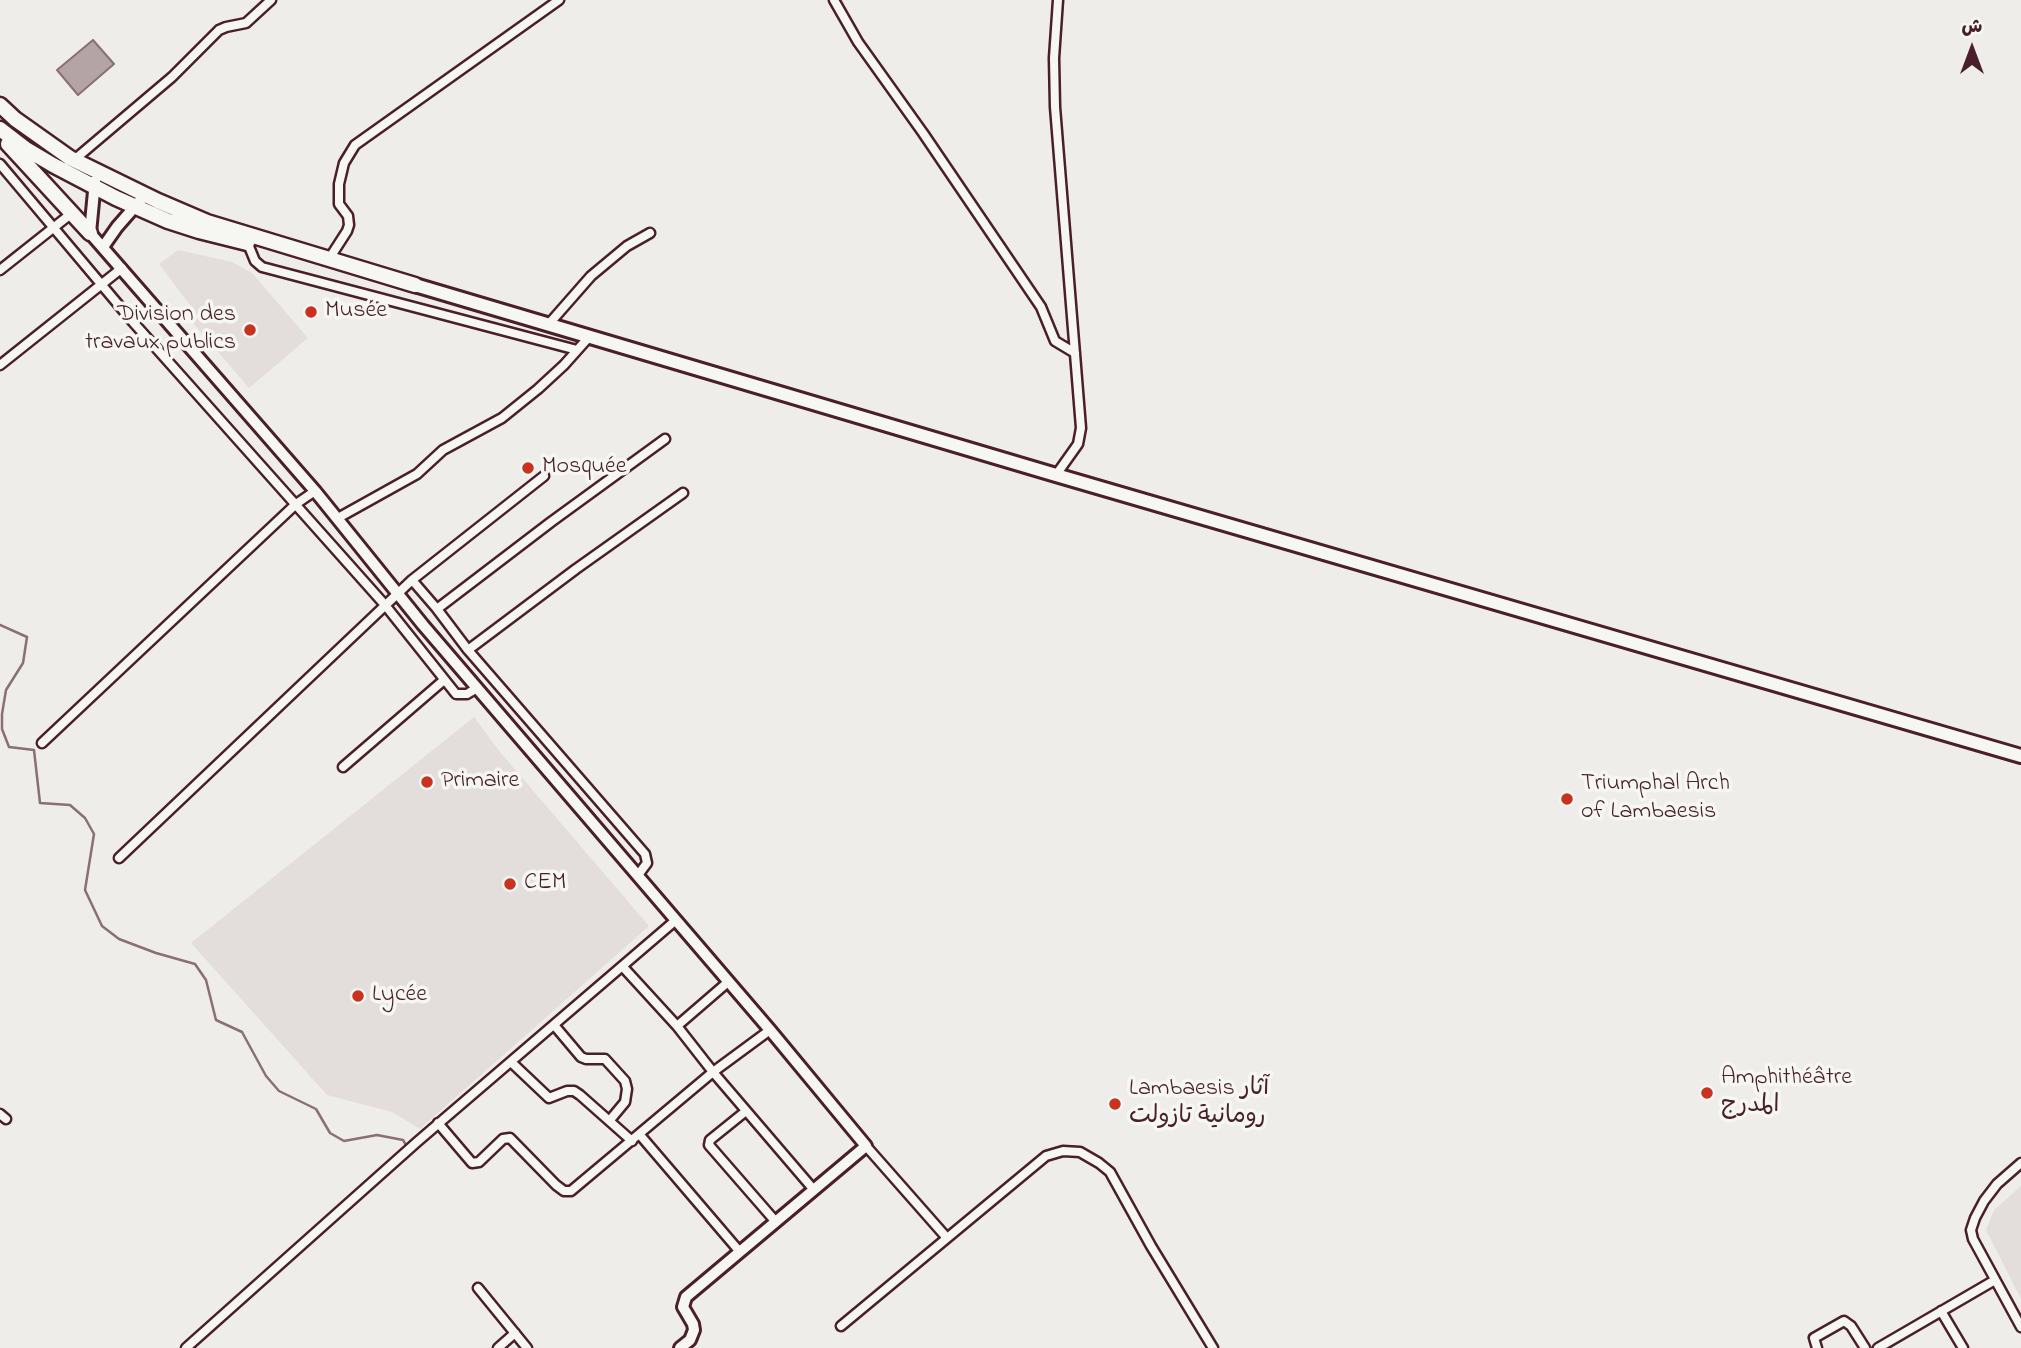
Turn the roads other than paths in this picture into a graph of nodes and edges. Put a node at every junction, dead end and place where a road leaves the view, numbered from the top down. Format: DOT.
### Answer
graph roads {
  1 [pos="271,0"];
  2 [pos="559,0"];
  3 [pos="834,0"];
  4 [pos="1058,0"];
  5 [pos="0,105"];
  6 [pos="0,129"];
  7 [pos="0,135"];
  8 [pos="74,160"];
  9 [pos="0,164"];
  10 [pos="96,171"];
  11 [pos="95,187"];
  12 [pos="141,201"];
  13 [pos="72,213"];
  14 [pos="54,227"];
  15 [pos="90,233"];
  16 [pos="650,233"];
  17 [pos="248,244"];
  18 [pos="103,247"];
  19 [pos="329,259"];
  20 [pos="122,268"];
  21 [pos="0,270"];
  22 [pos="102,283"];
  23 [pos="415,285"];
  24 [pos="548,325"];
  25 [pos="589,337"];
  26 [pos="577,350"];
  27 [pos="1075,353"];
  28 [pos="0,365"];
  29 [pos="665,439"];
  30 [pos="1056,475"];
  31 [pos="544,476"];
  32 [pos="314,491"];
  33 [pos="683,493"];
  34 [pos="296,504"];
  35 [pos="338,518"];
  36 [pos="412,580"];
  37 [pos="398,594"];
  38 [pos="385,605"];
  39 [pos="437,609"];
  40 [pos="468,650"];
  41 [pos="444,680"];
  42 [pos="477,688"];
  43 [pos="42,743"];
  44 [pos="2021,756"];
  45 [pos="343,767"];
  46 [pos="119,858"];
  47 [pos="638,875"];
  48 [pos="676,920"];
  49 [pos="623,967"];
  50 [pos="728,982"];
  51 [pos="554,1025"];
  52 [pos="677,1026"];
  53 [pos="770,1030"];
  54 [pos="511,1062"];
  55 [pos="713,1072"];
  56 [pos="746,1111"];
  57 [pos="610,1120"];
  58 [pos="438,1123"];
  59 [pos="636,1138"];
  60 [pos="866,1146"];
  61 [pos="2021,1163"];
  62 [pos="814,1190"];
  63 [pos="776,1222"];
  64 [pos="947,1238"];
  65 [pos="740,1252"];
  66 [pos="1995,1280"];
  67 [pos="478,1288"];
  68 [pos="1941,1311"];
  69 [pos="841,1326"];
  70 [pos="2021,1327"];
  71 [pos="515,1333"];
  72 [pos="186,1348"];
  73 [pos="498,1348"];
  74 [pos="527,1348"];
  75 [pos="680,1348"];
  76 [pos="1213,1348"];
  77 [pos="1817,1348"];
  78 [pos="1865,1348"];
  79 [pos="1878,1348"];
  80 [pos="1963,1348"];
  1 -- 8 [label="street"];
  2 -- 19 [label="street"];
  3 -- 27 [label="street"];
  4 -- 27 [label="street"];
  5 -- 8 [label="highway"];
  6 -- 11 [label="highway"];
  7 -- 13 [label="highway"];
  8 -- 10 [label="highway"];
  9 -- 14 [label="street"];
  10 -- 11 [label="street"];
  10 -- 12 [label="highway"];
  11 -- 12 [label="highway"];
  11 -- 15 [label="street"];
  12 -- 17 [label="highway"];
  12 -- 18 [label="street"];
  12 -- 19 [label="highway"];
  13 -- 14 [label="street"];
  13 -- 15 [label="highway"];
  14 -- 21 [label="street"];
  14 -- 22 [label="street"];
  15 -- 18 [label="street"];
  16 -- 24 [label="street"];
  17 -- 23 [label="highway"];
  17 -- 26 [label="street"];
  18 -- 20 [label="street"];
  19 -- 23 [label="highway"];
  20 -- 22 [label="street"];
  20 -- 32 [label="street"];
  22 -- 28 [label="street"];
  22 -- 34 [label="street"];
  23 -- 24 [label="main road"];
  24 -- 25 [label="main road"];
  25 -- 26 [label="street"];
  25 -- 30 [label="main road"];
  26 -- 35 [label="street"];
  27 -- 30 [label="street"];
  29 -- 39 [label="street"];
  30 -- 44 [label="main road"];
  31 -- 36 [label="street"];
  32 -- 34 [label="street"];
  32 -- 35 [label="street"];
  33 -- 40 [label="street"];
  34 -- 38 [label="street"];
  34 -- 43 [label="street"];
  35 -- 37 [label="street"];
  36 -- 37 [label="street"];
  36 -- 39 [label="street"];
  37 -- 38 [label="street"];
  37 -- 42 [label="street"];
  38 -- 41 [label="street"];
  38 -- 46 [label="street"];
  39 -- 40 [label="street"];
  40 -- 47 [label="street"];
  41 -- 42 [label="street"];
  41 -- 45 [label="street"];
  42 -- 47 [label="street"];
  47 -- 48 [label="street"];
  48 -- 49 [label="street"];
  48 -- 50 [label="street"];
  49 -- 51 [label="street"];
  49 -- 52 [label="street"];
  50 -- 52 [label="street"];
  50 -- 53 [label="street"];
  51 -- 54 [label="street"];
  51 -- 57 [label="street"];
  52 -- 55 [label="street"];
  53 -- 55 [label="street"];
  53 -- 60 [label="street"];
  54 -- 57 [label="street"];
  54 -- 58 [label="street"];
  55 -- 56 [label="street"];
  55 -- 59 [label="street"];
  56 -- 62 [label="street"];
  56 -- 63 [label="street"];
  57 -- 59 [label="street"];
  58 -- 59 [label="street"];
  58 -- 72 [label="street"];
  59 -- 65 [label="street"];
  60 -- 62 [label="street"];
  60 -- 64 [label="street"];
  61 -- 66 [label="street"];
  62 -- 63 [label="street"];
  63 -- 65 [label="street"];
  64 -- 69 [label="street"];
  64 -- 76 [label="street"];
  65 -- 75 [label="street"];
  66 -- 68 [label="street"];
  66 -- 70 [label="street"];
  67 -- 71 [label="street"];
  68 -- 79 [label="street"];
  68 -- 80 [label="street"];
  71 -- 73 [label="street"];
  71 -- 74 [label="street"];
  77 -- 78 [label="street"];
}
